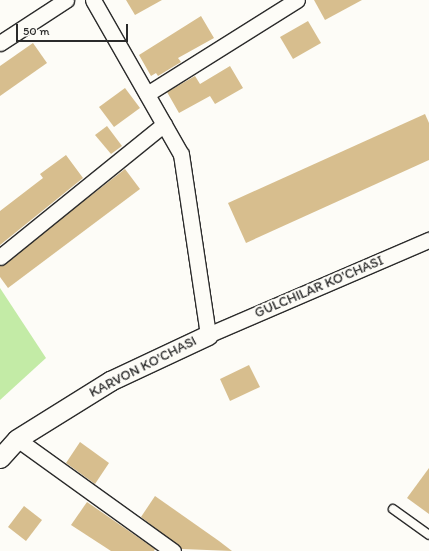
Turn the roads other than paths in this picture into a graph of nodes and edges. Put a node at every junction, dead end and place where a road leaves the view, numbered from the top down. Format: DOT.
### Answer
graph roads {
  1 [pos="66,0"];
  2 [pos="93,0"];
  3 [pos="297,0"];
  4 [pos="0,44"];
  5 [pos="147,94"];
  6 [pos="164,124"];
  7 [pos="429,240"];
  8 [pos="0,257"];
  9 [pos="208,334"];
  10 [pos="17,438"];
  11 [pos="0,458"];
  12 [pos="393,509"];
  13 [pos="429,535"];
  14 [pos="173,551"];
  1 -- 4 [label="street"];
  2 -- 5 [label="street"];
  3 -- 5 [label="street"];
  5 -- 6 [label="street"];
  6 -- 8 [label="street"];
  6 -- 9 [label="street"];
  7 -- 9 [label="street, GULCHILAR KO'CHASI"];
  9 -- 10 [label="street, KARVON KO'CHASI"];
  10 -- 11 [label="street, KARVON KO'CHASI"];
  10 -- 14 [label="street"];
  12 -- 13 [label="lane"];
}
